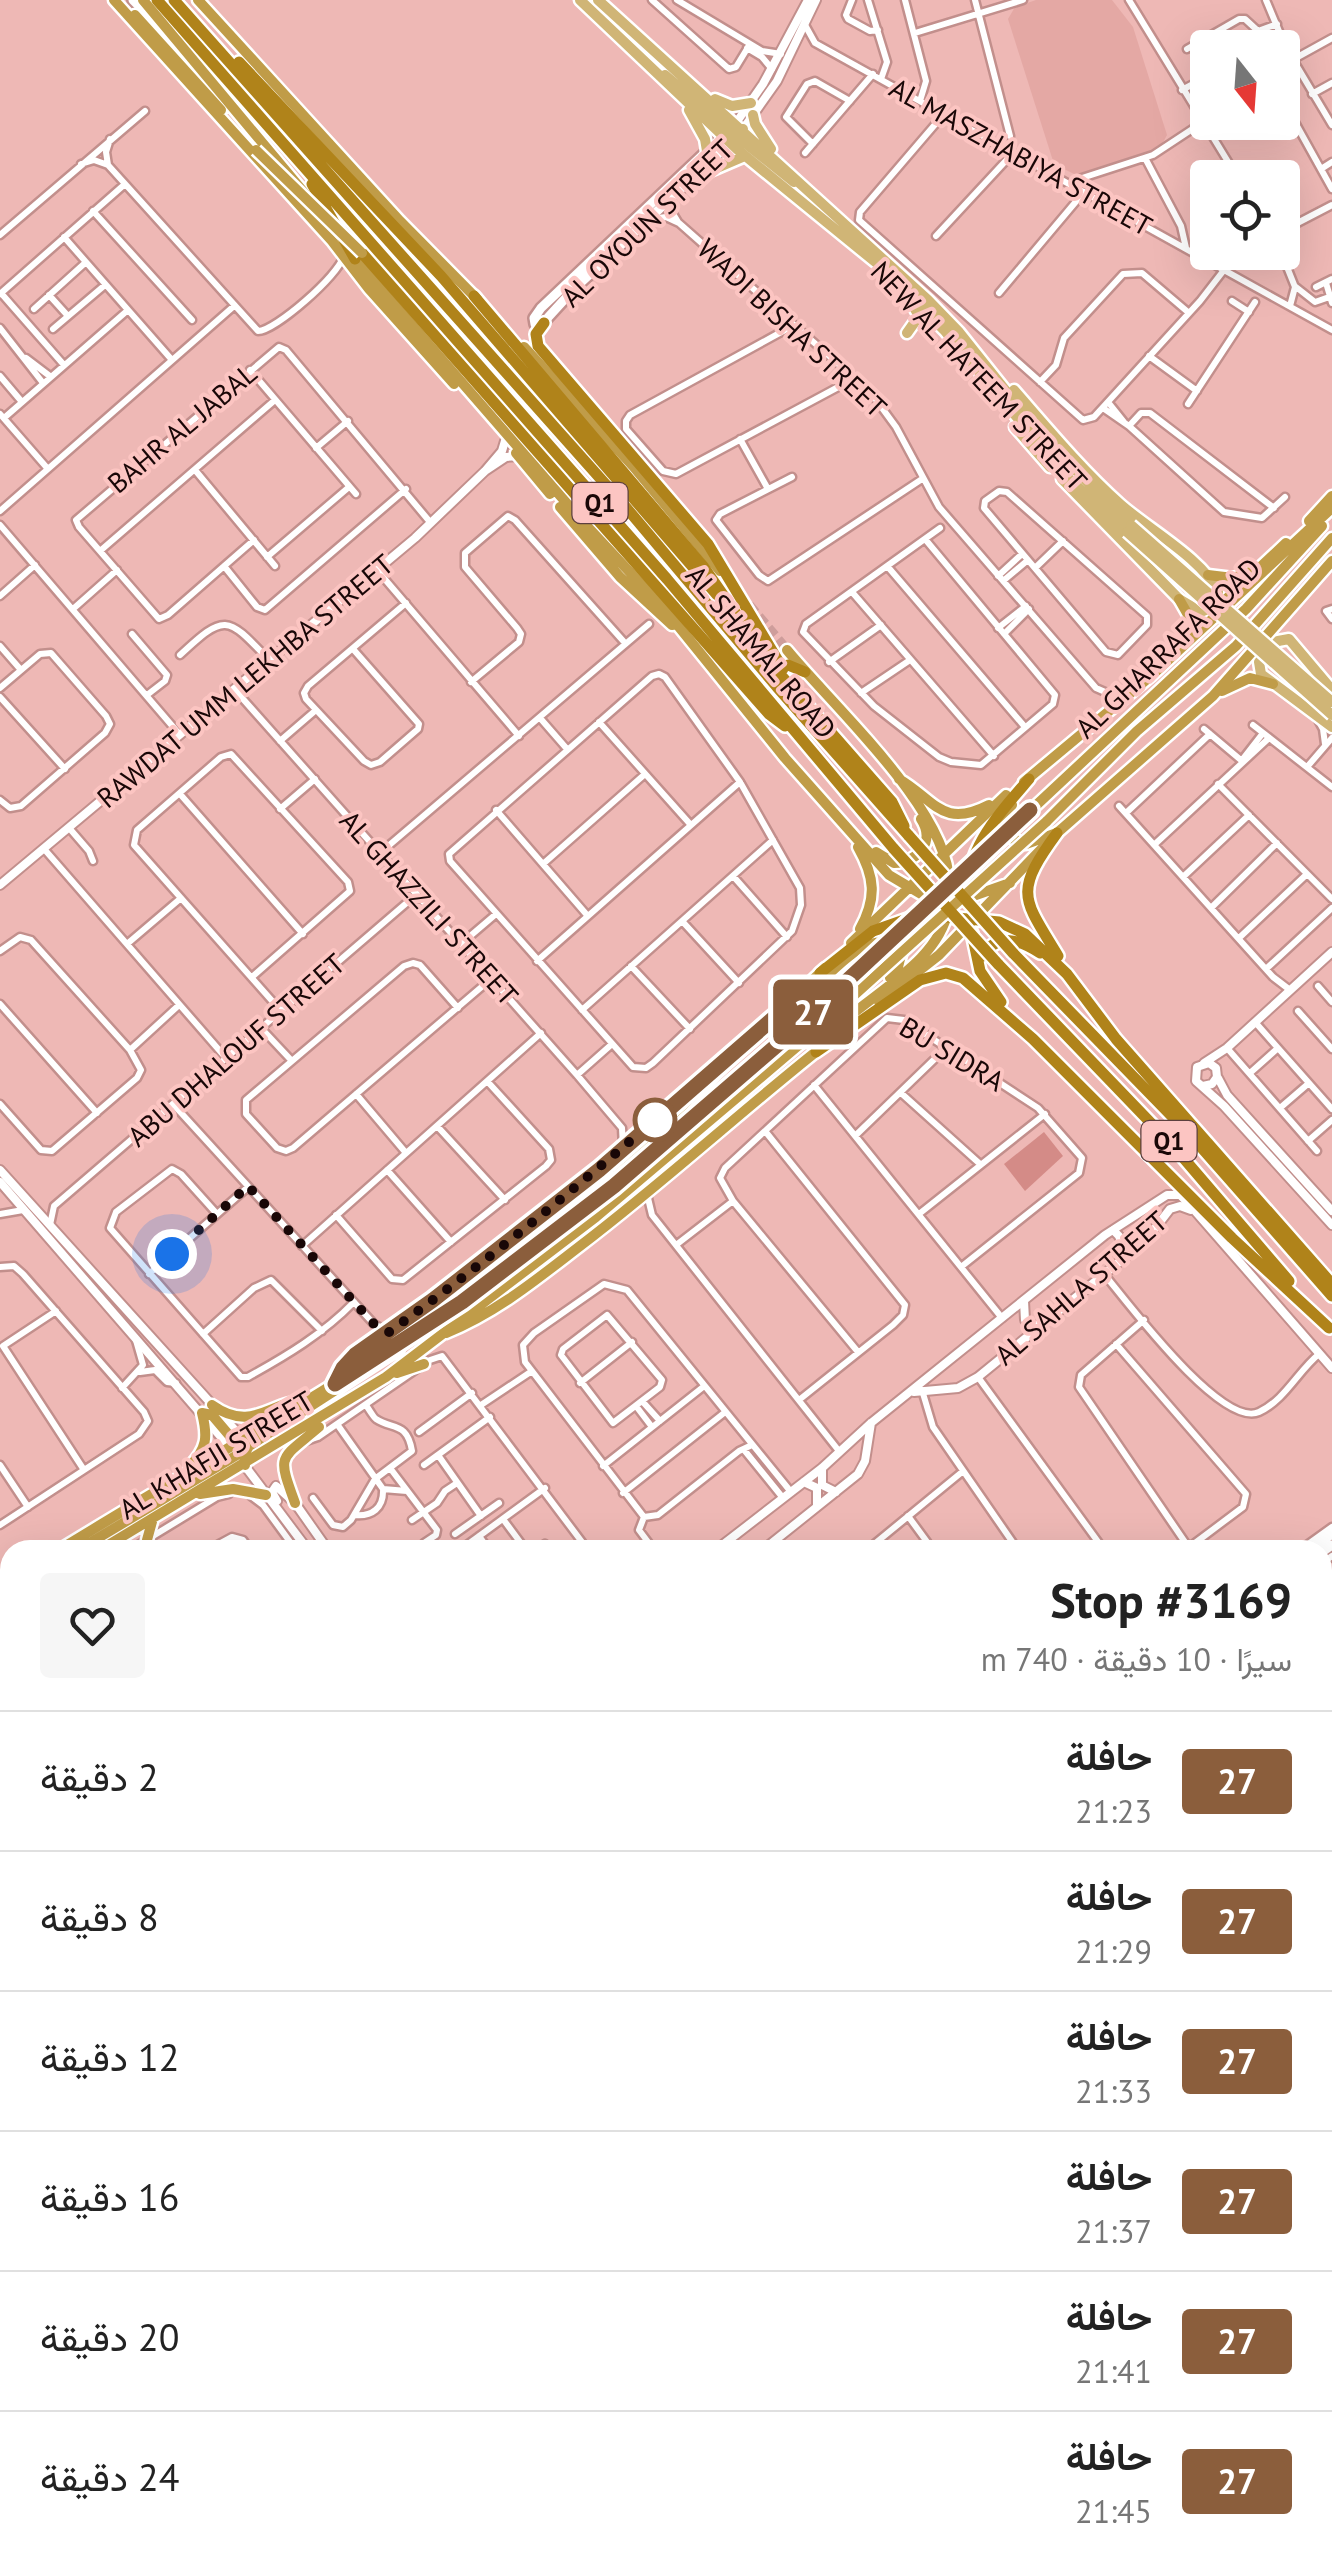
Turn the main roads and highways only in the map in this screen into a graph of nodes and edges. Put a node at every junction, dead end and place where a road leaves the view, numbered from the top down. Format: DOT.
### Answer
graph roads {
  1 [pos="117,0"];
  2 [pos="133,0"];
  3 [pos="143,0"];
  4 [pos="157,0"];
  5 [pos="174,0"];
  6 [pos="182,0"];
  7 [pos="198,0"];
  8 [pos="580,0"];
  9 [pos="598,0"];
  10 [pos="178,42"];
  11 [pos="640,56"];
  12 [pos="696,88"];
  13 [pos="680,97"];
  14 [pos="733,133"];
  15 [pos="707,150"];
  16 [pos="745,156"];
  17 [pos="300,163"];
  18 [pos="783,166"];
  19 [pos="290,173"];
  20 [pos="696,177"];
  21 [pos="805,186"];
  22 [pos="319,230"];
  23 [pos="353,256"];
  24 [pos="879,265"];
  25 [pos="474,296"];
  26 [pos="544,323"];
  27 [pos="907,333"];
  28 [pos="964,339"];
  29 [pos="528,378"];
  30 [pos="996,394"];
  31 [pos="532,402"];
  32 [pos="569,412"];
  33 [pos="544,475"];
  34 [pos="627,490"];
  35 [pos="1332,496"];
  36 [pos="1332,511"];
  37 [pos="1129,529"];
  38 [pos="1332,538"];
  39 [pos="623,546"];
  40 [pos="1332,561"];
  41 [pos="1259,566"];
  42 [pos="721,572"];
  43 [pos="1208,575"];
  44 [pos="717,595"];
  45 [pos="1179,598"];
  46 [pos="677,628"];
  47 [pos="1198,634"];
  48 [pos="1185,645"];
  49 [pos="787,650"];
  50 [pos="788,665"];
  51 [pos="805,672"];
  52 [pos="788,682"];
  53 [pos="1273,684"];
  54 [pos="1332,690"];
  55 [pos="1213,696"];
  56 [pos="1332,702"];
  57 [pos="1332,714"];
  58 [pos="1332,727"];
  59 [pos="795,732"];
  60 [pos="1029,778"];
  61 [pos="898,779"];
  62 [pos="1006,795"];
  63 [pos="1030,810"];
  64 [pos="1046,822"];
  65 [pos="843,826"];
  66 [pos="907,833"];
  67 [pos="1057,833"];
  68 [pos="945,852"];
  69 [pos="1010,883"];
  70 [pos="906,887"];
  71 [pos="966,897"];
  72 [pos="949,899"];
  73 [pos="947,917"];
  74 [pos="970,920"];
  75 [pos="853,941"];
  76 [pos="820,973"];
  77 [pos="1067,974"];
  78 [pos="988,986"];
  79 [pos="876,994"];
  80 [pos="776,1016"];
  81 [pos="1033,1039"];
  82 [pos="816,1052"];
  83 [pos="620,1150"];
  84 [pos="602,1176"];
  85 [pos="1332,1284"];
  86 [pos="1332,1296"];
  87 [pos="462,1302"];
  88 [pos="1330,1330"];
  89 [pos="446,1333"];
  90 [pos="387,1349"];
  91 [pos="424,1364"];
  92 [pos="386,1377"];
  93 [pos="306,1401"];
  94 [pos="212,1405"];
  95 [pos="336,1410"];
  96 [pos="241,1450"];
  97 [pos="180,1476"];
  98 [pos="266,1494"];
  99 [pos="190,1496"];
  100 [pos="295,1503"];
  101 [pos="153,1518"];
  102 [pos="75,1540"];
  103 [pos="94,1540"];
  104 [pos="117,1540"];
  105 [pos="146,1540"];
  1 -- 22 [label="highway, bridge"];
  1 -- 23 [label="highway, bridge"];
  2 -- 10 [label="main road"];
  3 -- 10 [label="highway"];
  4 -- 17 [label="highway, AL SHAMAL ROAD / Q1"];
  5 -- 31 [label="highway, AL SHAMAL ROAD / Q1"];
  6 -- 29 [label="highway"];
  7 -- 25 [label="highway"];
  8 -- 11 [label="main road, NEW AL HATEEM STREET"];
  9 -- 12 [label="main road, NEW AL HATEEM STREET"];
  10 -- 19 [label="highway"];
  11 -- 13 [label="main road, NEW AL HATEEM STREET"];
  11 -- 14 [label="main road"];
  12 -- 14 [label="main road, NEW AL HATEEM STREET"];
  12 -- 18 [label="main road"];
  13 -- 14 [label="main road, NEW AL HATEEM STREET"];
  13 -- 15 [label="main road"];
  14 -- 15 [label="main road, AL OYOUN STREET"];
  14 -- 16 [label="main road, NEW AL HATEEM STREET"];
  14 -- 18 [label="main road, NEW AL HATEEM STREET"];
  14 -- 20 [label="main road, AL OYOUN STREET"];
  14 -- 21 [label="main road"];
  15 -- 26 [label="main road, AL OYOUN STREET"];
  16 -- 20 [label="main road"];
  16 -- 24 [label="main road, NEW AL HATEEM STREET"];
  17 -- 23 [label="highway"];
  17 -- 59 [label="highway, AL SHAMAL ROAD / Q1"];
  18 -- 21 [label="main road, NEW AL HATEEM STREET"];
  19 -- 22 [label="highway"];
  19 -- 23 [label="highway"];
  20 -- 26 [label="main road, AL OYOUN STREET"];
  21 -- 28 [label="main road, NEW AL HATEEM STREET"];
  22 -- 23 [label="highway"];
  23 -- 33 [label="highway"];
  23 -- 39 [label="highway"];
  23 -- 46 [label="highway"];
  24 -- 27 [label="main road"];
  24 -- 30 [label="main road, NEW AL HATEEM STREET"];
  25 -- 32 [label="highway"];
  25 -- 42 [label="highway"];
  26 -- 52 [label="highway"];
  28 -- 37 [label="main road, NEW AL HATEEM STREET"];
  28 -- 43 [label="main road"];
  29 -- 32 [label="highway"];
  29 -- 34 [label="highway"];
  30 -- 37 [label="main road, NEW AL HATEEM STREET"];
  30 -- 45 [label="main road"];
  31 -- 34 [label="highway"];
  31 -- 66 [label="highway, AL SHAMAL ROAD / Q1"];
  32 -- 52 [label="highway"];
  33 -- 39 [label="highway"];
  33 -- 46 [label="highway"];
  34 -- 44 [label="highway"];
  35 -- 41 [label="highway"];
  36 -- 47 [label="highway"];
  36 -- 63 [label="highway, AL GHARRAFA ROAD"];
  37 -- 56 [label="main road, NEW AL HATEEM STREET, bridge"];
  37 -- 57 [label="main road, NEW AL HATEEM STREET, bridge"];
  38 -- 64 [label="highway, AL GHARRAFA ROAD"];
  39 -- 59 [label="highway"];
  40 -- 55 [label="highway"];
  41 -- 43 [label="highway"];
  41 -- 47 [label="highway"];
  43 -- 45 [label="main road"];
  45 -- 48 [label="highway"];
  46 -- 65 [label="highway"];
  47 -- 48 [label="highway"];
  48 -- 60 [label="highway"];
  49 -- 51 [label="highway"];
  50 -- 51 [label="highway"];
  51 -- 61 [label="highway"];
  52 -- 66 [label="highway"];
  53 -- 54 [label="main road"];
  53 -- 55 [label="highway"];
  53 -- 58 [label="main road"];
  55 -- 67 [label="highway"];
  59 -- 88 [label="highway, AL SHAMAL ROAD / Q1, bridge"];
  60 -- 62 [label="highway"];
  60 -- 67 [label="highway"];
  60 -- 71 [label="highway"];
  61 -- 62 [label="highway"];
  61 -- 65 [label="highway"];
  61 -- 68 [label="highway"];
  62 -- 68 [label="highway"];
  63 -- 87 [label="highway, AL KHAFJI STREET, bridge"];
  64 -- 89 [label="highway, AL KHAFJI STREET, bridge"];
  65 -- 70 [label="highway"];
  65 -- 75 [label="highway"];
  66 -- 86 [label="highway, AL SHAMAL ROAD / Q1, bridge"];
  67 -- 69 [label="highway"];
  67 -- 77 [label="highway"];
  68 -- 70 [label="highway"];
  68 -- 72 [label="highway"];
  69 -- 71 [label="highway"];
  69 -- 74 [label="highway"];
  70 -- 72 [label="highway"];
  70 -- 75 [label="highway"];
  71 -- 72 [label="highway"];
  71 -- 74 [label="highway"];
  72 -- 73 [label="highway"];
  73 -- 74 [label="highway"];
  73 -- 76 [label="highway"];
  73 -- 79 [label="highway"];
  74 -- 77 [label="highway"];
  74 -- 78 [label="highway"];
  74 -- 82 [label="highway"];
  75 -- 76 [label="highway"];
  76 -- 80 [label="highway"];
  77 -- 78 [label="highway"];
  77 -- 85 [label="highway"];
  78 -- 81 [label="highway"];
  79 -- 80 [label="highway"];
  79 -- 82 [label="highway"];
  80 -- 84 [label="highway"];
  81 -- 82 [label="highway"];
  81 -- 88 [label="highway"];
  82 -- 89 [label="highway"];
  83 -- 84 [label="highway"];
  84 -- 90 [label="highway"];
  87 -- 90 [label="highway, AL KHAFJI STREET"];
  87 -- 96 [label="highway"];
  89 -- 92 [label="highway, AL KHAFJI STREET"];
  90 -- 93 [label="highway, AL KHAFJI STREET"];
  91 -- 92 [label="highway"];
  92 -- 95 [label="highway, AL KHAFJI STREET"];
  93 -- 94 [label="highway"];
  93 -- 96 [label="highway, AL KHAFJI STREET"];
  95 -- 96 [label="highway, AL KHAFJI STREET"];
  95 -- 100 [label="highway"];
  96 -- 97 [label="highway, AL KHAFJI STREET"];
  96 -- 97 [label="highway"];
  96 -- 99 [label="highway, AL KHAFJI STREET"];
  96 -- 103 [label="highway"];
  97 -- 102 [label="highway, AL KHAFJI STREET"];
  98 -- 99 [label="highway"];
  99 -- 101 [label="highway, AL KHAFJI STREET"];
  101 -- 104 [label="highway, AL KHAFJI STREET"];
  101 -- 105 [label="highway"];
}
